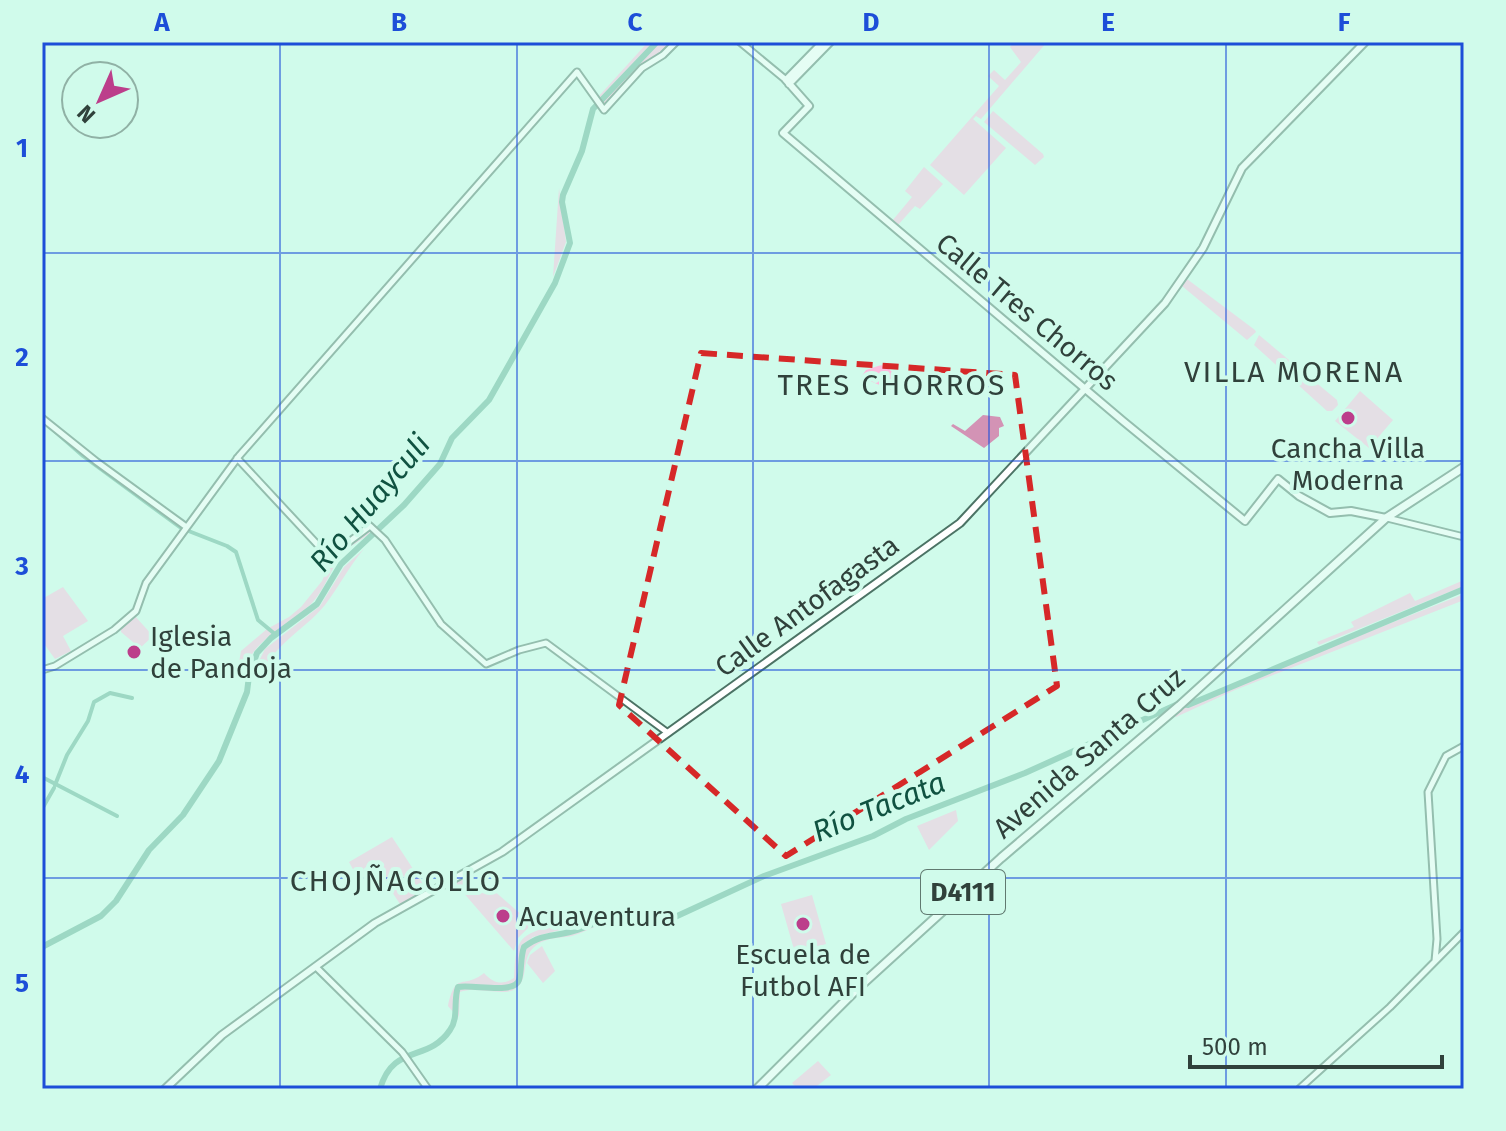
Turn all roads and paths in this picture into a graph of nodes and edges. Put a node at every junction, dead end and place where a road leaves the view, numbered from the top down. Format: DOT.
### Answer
graph roads {
  1 [pos="676,42"];
  2 [pos="740,42"];
  3 [pos="823,42"];
  4 [pos="830,42"];
  5 [pos="1365,42"];
  6 [pos="787,82"];
  7 [pos="1085,388"];
  8 [pos="42,418"];
  9 [pos="237,458"];
  10 [pos="1464,467"];
  11 [pos="1386,518"];
  12 [pos="185,526"];
  13 [pos="1464,537"];
  14 [pos="42,670"];
  15 [pos="668,733"];
  16 [pos="1464,746"];
  17 [pos="1464,932"];
  18 [pos="1435,961"];
  19 [pos="316,967"];
  20 [pos="165,1089"];
  21 [pos="428,1089"];
  22 [pos="757,1089"];
  23 [pos="1299,1089"];
  1 -- 9 [label="street"];
  2 -- 6 [label="street"];
  3 -- 6 [label="main road"];
  4 -- 6 [label="main road"];
  5 -- 7 [label="main road, Calle Antofagasta"];
  6 -- 7 [label="main road, Calle Tres Chorros"];
  7 -- 11 [label="main road, Calle Tres Chorros"];
  7 -- 15 [label="main road, Calle Antofagasta"];
  8 -- 12 [label="street"];
  9 -- 12 [label="street"];
  9 -- 15 [label="street"];
  10 -- 11 [label="main road, Avenida Santa Cruz / D4111"];
  11 -- 13 [label="street"];
  11 -- 22 [label="main road, Avenida Santa Cruz / D4111"];
  12 -- 14 [label="street"];
  15 -- 19 [label="main road, Calle Antofagasta"];
  16 -- 18 [label="street"];
  17 -- 18 [label="street"];
  18 -- 23 [label="street"];
  19 -- 20 [label="main road, Calle Antofagasta"];
  19 -- 21 [label="street"];
}
